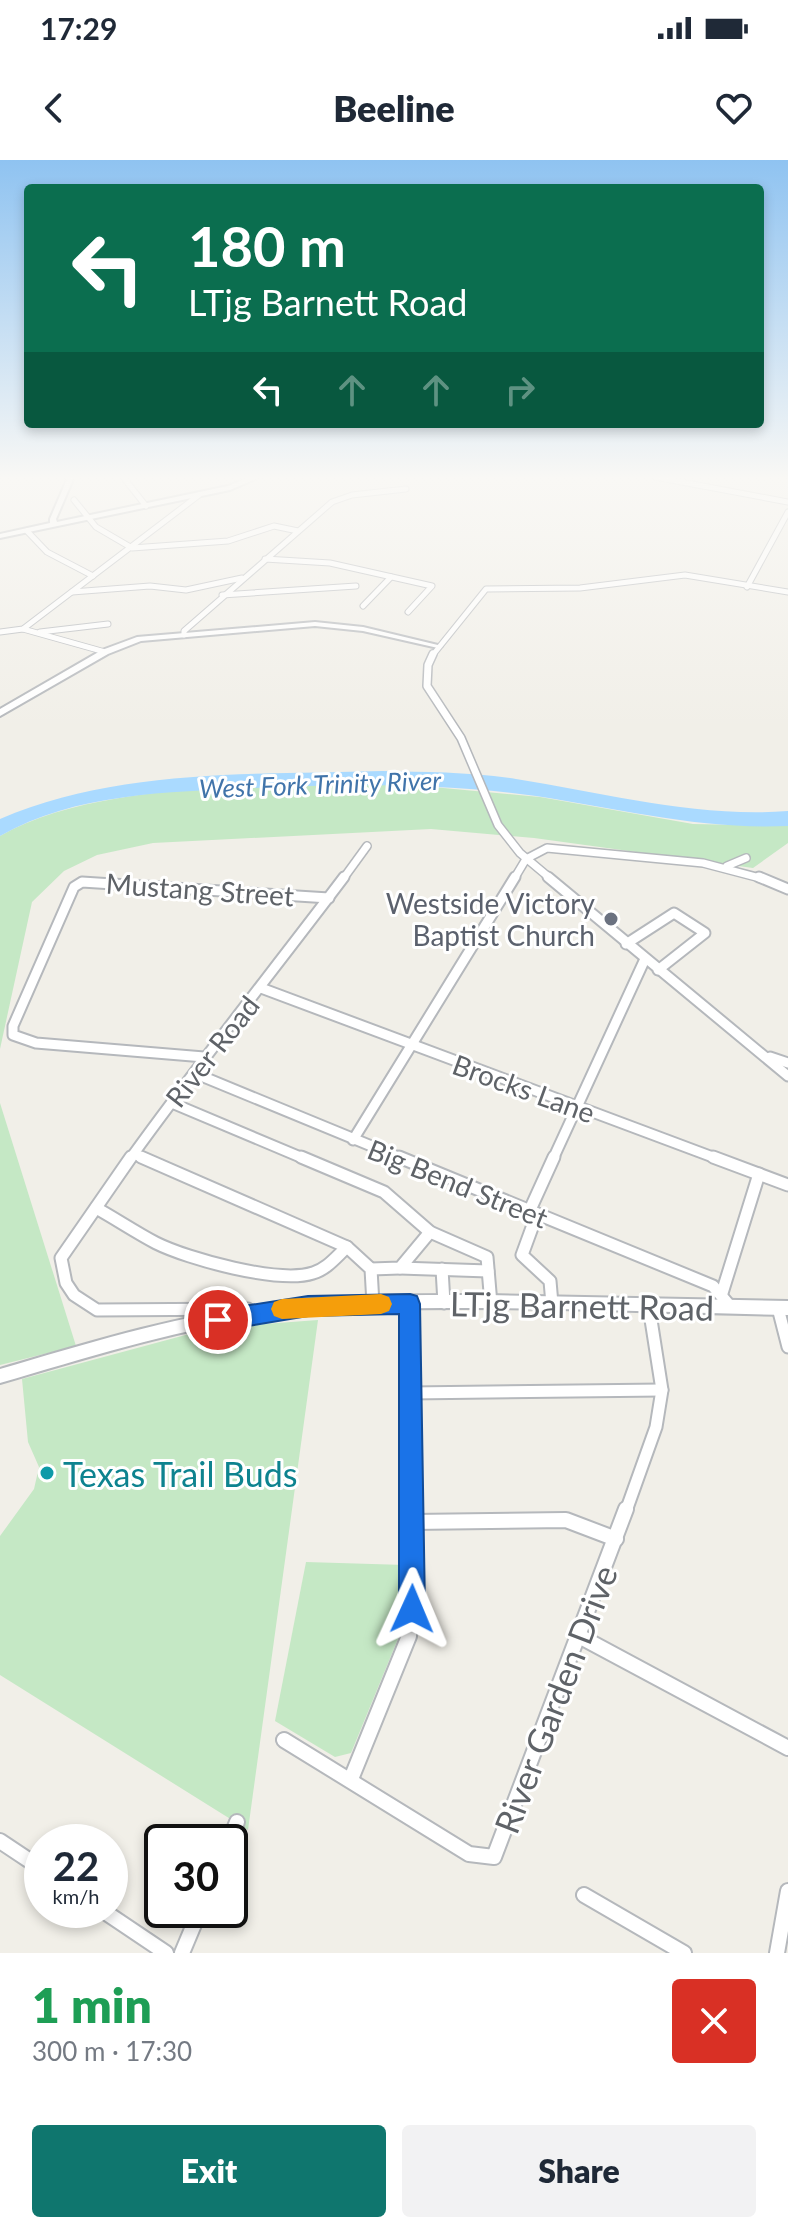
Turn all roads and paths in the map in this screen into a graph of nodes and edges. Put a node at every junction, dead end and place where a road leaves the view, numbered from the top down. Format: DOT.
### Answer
graph roads {
  1 [pos="59,561"];
  2 [pos="114,561"];
  3 [pos="263,561"];
  4 [pos="292,561"];
  5 [pos="761,561"];
  6 [pos="93,576"];
  7 [pos="391,577"];
  8 [pos="242,578"];
  9 [pos="356,586"];
  10 [pos="747,587"];
  11 [pos="72,592"];
  12 [pos="788,592"];
  13 [pos="222,595"];
  14 [pos="363,606"];
  15 [pos="408,612"];
  16 [pos="0,622"];
  17 [pos="108,624"];
  18 [pos="20,628"];
  19 [pos="0,632"];
  20 [pos="37,633"];
  21 [pos="184,635"];
  22 [pos="438,646"];
  23 [pos="105,652"];
  24 [pos="0,713"];
  25 [pos="367,846"];
  26 [pos="746,858"];
  27 [pos="526,859"];
  28 [pos="725,867"];
  29 [pos="788,889"];
  30 [pos="329,898"];
  31 [pos="626,944"];
  32 [pos="645,959"];
  33 [pos="658,970"];
  34 [pos="261,988"];
  35 [pos="411,1046"];
  36 [pos="763,1055"];
  37 [pos="204,1057"];
  38 [pos="788,1063"];
  39 [pos="194,1073"];
  40 [pos="788,1076"];
  41 [pos="172,1103"];
  42 [pos="579,1108"];
  43 [pos="353,1140"];
  44 [pos="134,1154"];
  45 [pos="759,1174"];
  46 [pos="788,1185"];
  47 [pos="96,1208"];
  48 [pos="533,1213"];
  49 [pos="430,1232"];
  50 [pos="347,1247"];
  51 [pos="400,1268"];
  52 [pos="371,1269"];
  53 [pos="442,1269"];
  54 [pos="488,1271"];
  55 [pos="726,1299"];
  56 [pos="444,1303"];
  57 [pos="373,1304"];
  58 [pos="410,1304"];
  59 [pos="491,1304"];
  60 [pos="552,1304"];
  61 [pos="649,1307"];
  62 [pos="783,1308"];
  63 [pos="275,1310"];
  64 [pos="788,1347"];
  65 [pos="0,1376"];
  66 [pos="662,1390"];
  67 [pos="410,1393"];
  68 [pos="412,1522"];
  69 [pos="616,1539"];
  70 [pos="579,1636"];
  71 [pos="284,1740"];
  72 [pos="788,1748"];
  73 [pos="351,1779"];
  74 [pos="0,1841"];
  75 [pos="24,1857"];
  76 [pos="788,1891"];
  77 [pos="584,1895"];
  78 [pos="128,1927"];
  79 [pos="192,1928"];
  80 [pos="166,1953"];
  81 [pos="182,1953"];
  82 [pos="684,1953"];
  83 [pos="777,1953"];
  1 -- 6 [label="street"];
  2 -- 6 [label="street"];
  3 -- 8 [label="street"];
  4 -- 7 [label="street"];
  5 -- 10 [label="street"];
  6 -- 11 [label="street"];
  7 -- 14 [label="street"];
  7 -- 15 [label="street"];
  8 -- 11 [label="street"];
  8 -- 13 [label="street"];
  9 -- 13 [label="street"];
  10 -- 12 [label="street"];
  10 -- 22 [label="street"];
  11 -- 18 [label="street"];
  13 -- 21 [label="street"];
  16 -- 18 [label="street"];
  17 -- 20 [label="street"];
  18 -- 19 [label="street"];
  18 -- 20 [label="street"];
  20 -- 23 [label="street"];
  21 -- 22 [label="street"];
  21 -- 23 [label="street"];
  22 -- 27 [label="street"];
  23 -- 24 [label="street"];
  25 -- 30 [label="street, River Road"];
  26 -- 28 [label="street"];
  27 -- 28 [label="street"];
  27 -- 31 [label="street"];
  27 -- 35 [label="street"];
  28 -- 29 [label="street"];
  30 -- 34 [label="street, River Road"];
  30 -- 37 [label="street, Mustang Street"];
  31 -- 32 [label="street"];
  31 -- 33 [label="street"];
  32 -- 33 [label="street"];
  32 -- 42 [label="street"];
  33 -- 36 [label="street"];
  34 -- 35 [label="street, Brocks Lane"];
  34 -- 37 [label="street, River Road"];
  35 -- 42 [label="street, Brocks Lane"];
  35 -- 43 [label="street"];
  36 -- 38 [label="street"];
  36 -- 40 [label="street"];
  37 -- 39 [label="street, River Road"];
  39 -- 41 [label="street, River Road"];
  39 -- 43 [label="street, Big Bend Street"];
  41 -- 44 [label="street, River Road"];
  41 -- 49 [label="street"];
  42 -- 45 [label="street, Brocks Lane"];
  42 -- 48 [label="street"];
  43 -- 48 [label="street, Big Bend Street"];
  44 -- 47 [label="street, River Road"];
  44 -- 50 [label="street"];
  45 -- 46 [label="street, Brocks Lane"];
  45 -- 55 [label="street"];
  47 -- 50 [label="street"];
  47 -- 63 [label="street, River Road"];
  48 -- 55 [label="street, Big Bend Street"];
  48 -- 60 [label="street"];
  49 -- 51 [label="street"];
  49 -- 54 [label="street"];
  50 -- 52 [label="street"];
  51 -- 52 [label="street"];
  51 -- 53 [label="street"];
  52 -- 57 [label="street"];
  53 -- 54 [label="street"];
  53 -- 56 [label="street"];
  54 -- 59 [label="street"];
  55 -- 61 [label="street, LTjg Barnett Road"];
  55 -- 62 [label="street, LTjg Barnett Road"];
  56 -- 58 [label="street, LTjg Barnett Road"];
  56 -- 59 [label="street, LTjg Barnett Road"];
  57 -- 58 [label="street, LTjg Barnett Road"];
  57 -- 63 [label="street, LTjg Barnett Road"];
  58 -- 67 [label="street"];
  59 -- 60 [label="street, LTjg Barnett Road"];
  60 -- 61 [label="street, LTjg Barnett Road"];
  61 -- 66 [label="street, River Garden Drive"];
  62 -- 64 [label="street"];
  63 -- 65 [label="street, LTjg Barnett Road"];
  66 -- 67 [label="street"];
  66 -- 69 [label="street, River Garden Drive"];
  67 -- 68 [label="street"];
  68 -- 69 [label="street"];
  68 -- 73 [label="street"];
  69 -- 70 [label="street, River Garden Drive"];
  70 -- 72 [label="street"];
  70 -- 73 [label="street, River Garden Drive"];
  71 -- 73 [label="street, River Garden Drive"];
  74 -- 75 [label="street"];
  76 -- 83 [label="street"];
  77 -- 82 [label="street"];
  78 -- 80 [label="street"];
  79 -- 81 [label="street"];
}
